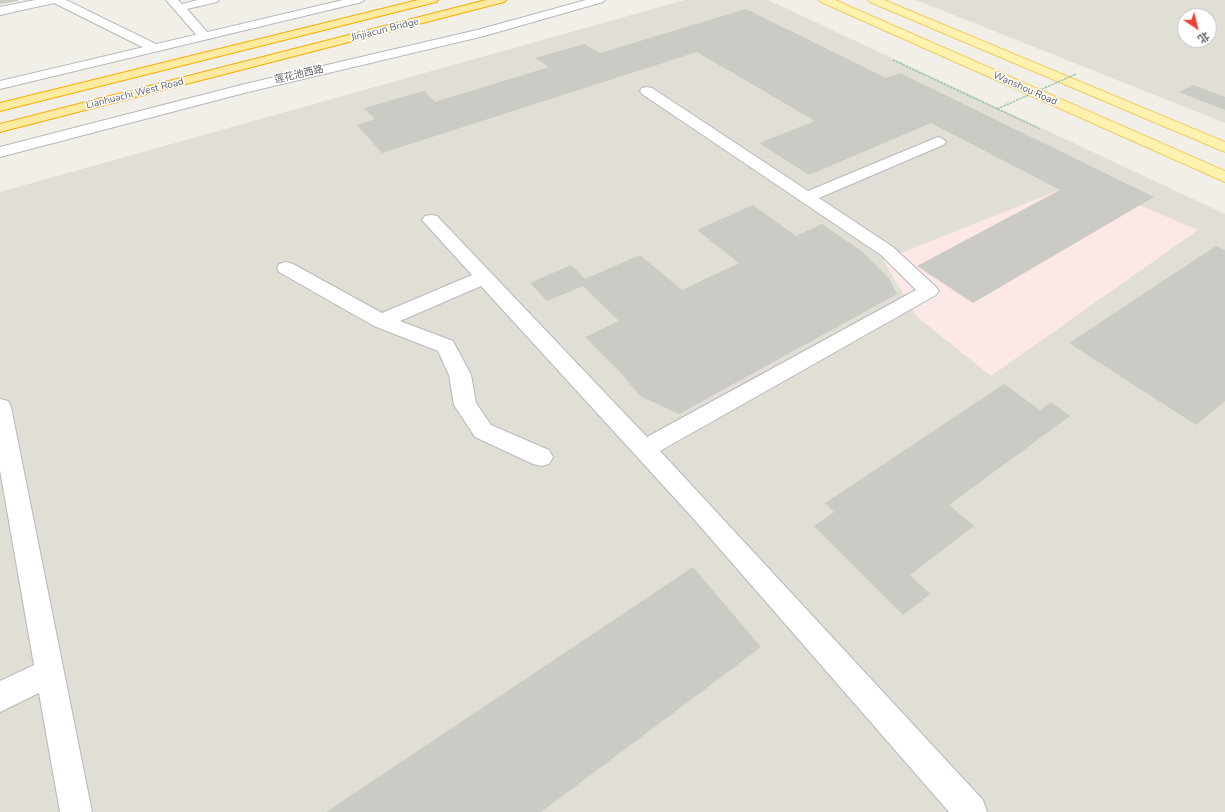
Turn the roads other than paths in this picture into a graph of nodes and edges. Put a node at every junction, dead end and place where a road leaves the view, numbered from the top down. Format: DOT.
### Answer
graph roads {
  1 [pos="51,0"];
  2 [pos="57,0"];
  3 [pos="213,0"];
  4 [pos="358,0"];
  5 [pos="432,0"];
  6 [pos="500,0"];
  7 [pos="825,0"];
  8 [pos="874,0"];
  9 [pos="590,1"];
  10 [pos="175,4"];
  11 [pos="0,11"];
  12 [pos="204,36"];
  13 [pos="259,43"];
  14 [pos="154,48"];
  15 [pos="271,59"];
  16 [pos="0,85"];
  17 [pos="647,92"];
  18 [pos="0,107"];
  19 [pos="0,128"];
  20 [pos="938,142"];
  21 [pos="1225,147"];
  22 [pos="0,152"];
  23 [pos="1225,177"];
  24 [pos="807,197"];
  25 [pos="431,220"];
  26 [pos="286,268"];
  27 [pos="485,277"];
  28 [pos="381,321"];
  29 [pos="0,407"];
  30 [pos="644,449"];
  31 [pos="541,457"];
  32 [pos="50,672"];
  33 [pos="0,697"];
  34 [pos="76,812"];
  35 [pos="971,812"];
  1 -- 11 [label="street"];
  2 -- 14 [label="street"];
  3 -- 10 [label="street"];
  4 -- 12 [label="street"];
  5 -- 13 [label="highway, Jinjiacun Bridge"];
  6 -- 15 [label="highway, Jinjiacun Bridge"];
  7 -- 23 [label="main road, Wanshou Road"];
  8 -- 21 [label="main road, Wanshou Road"];
  9 -- 22 [label="street, 莲花池西路"];
  10 -- 12 [label="street"];
  12 -- 14 [label="street"];
  13 -- 18 [label="highway, Lianhuachi West Road"];
  14 -- 16 [label="street"];
  15 -- 19 [label="highway, Lianhuachi West Road"];
  17 -- 24 [label="street"];
  20 -- 24 [label="street"];
  24 -- 30 [label="street"];
  25 -- 27 [label="street"];
  26 -- 28 [label="street"];
  27 -- 28 [label="street"];
  27 -- 30 [label="street"];
  28 -- 31 [label="street"];
  29 -- 32 [label="street"];
  30 -- 35 [label="street"];
  32 -- 33 [label="street"];
  32 -- 34 [label="street"];
}
